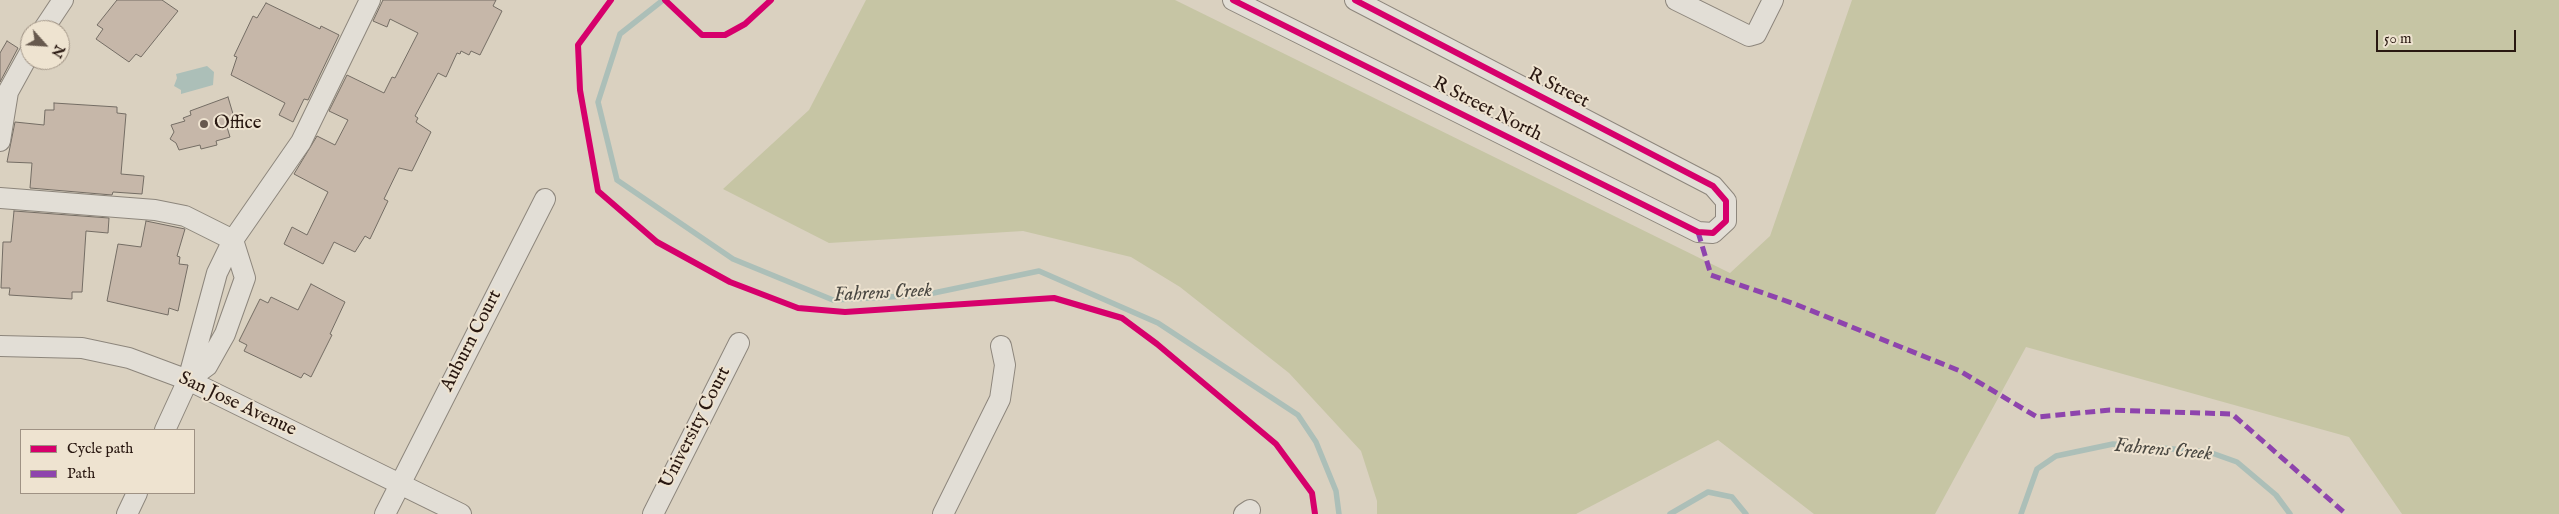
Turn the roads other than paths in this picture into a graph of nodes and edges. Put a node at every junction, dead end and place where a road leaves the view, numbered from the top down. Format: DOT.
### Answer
graph roads {
  1 [pos="64,0"];
  2 [pos="370,0"];
  3 [pos="1232,0"];
  4 [pos="1354,0"];
  5 [pos="1676,0"];
  6 [pos="1773,0"];
  7 [pos="50,20"];
  8 [pos="20,70"];
  9 [pos="0,141"];
  10 [pos="0,198"];
  11 [pos="545,199"];
  12 [pos="1726,221"];
  13 [pos="233,240"];
  14 [pos="739,343"];
  15 [pos="0,346"];
  16 [pos="1001,346"];
  17 [pos="188,380"];
  18 [pos="166,429"];
  19 [pos="400,483"];
  20 [pos="137,494"];
  21 [pos="127,514"];
  22 [pos="385,514"];
  23 [pos="460,514"];
  24 [pos="653,514"];
  25 [pos="943,514"];
  1 -- 7 [label="street"];
  2 -- 13 [label="street"];
  3 -- 12 [label="street, R Street North"];
  4 -- 12 [label="street, R Street"];
  5 -- 6 [label="street"];
  8 -- 9 [label="street"];
  10 -- 13 [label="street"];
  11 -- 19 [label="street, Auburn Court"];
  13 -- 17 [label="street"];
  13 -- 17 [label="street"];
  14 -- 24 [label="street, University Court"];
  15 -- 17 [label="street, San Jose Avenue"];
  16 -- 25 [label="street"];
  17 -- 18 [label="street"];
  17 -- 19 [label="street, San Jose Avenue"];
  19 -- 22 [label="street, Auburn Court"];
  19 -- 23 [label="street, San Jose Avenue"];
  20 -- 21 [label="street"];
}
